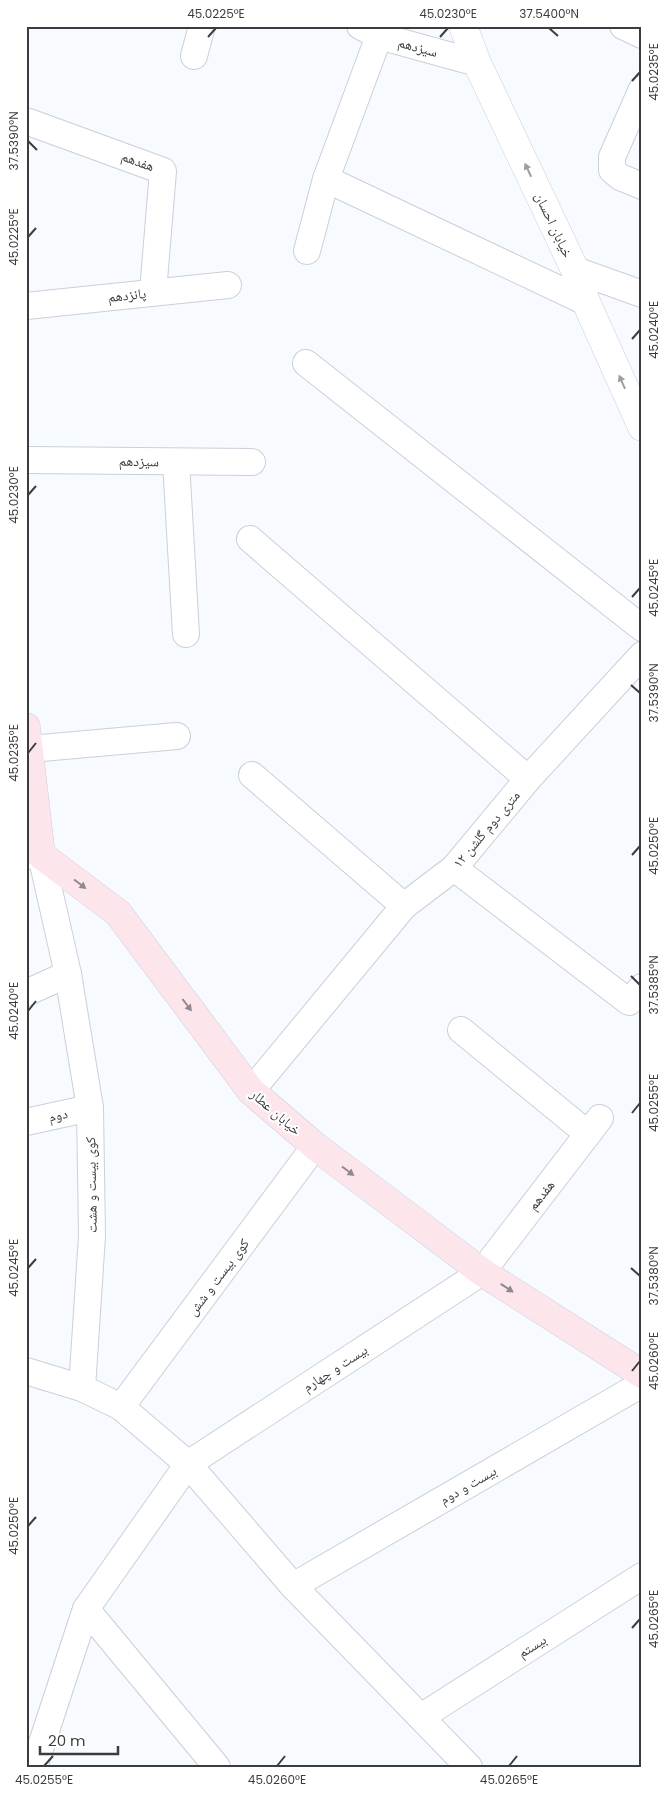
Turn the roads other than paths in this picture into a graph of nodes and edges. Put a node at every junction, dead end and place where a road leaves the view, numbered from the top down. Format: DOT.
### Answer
graph roads {
  1 [pos="202,26"];
  2 [pos="462,26"];
  3 [pos="623,26"];
  4 [pos="369,31"];
  5 [pos="642,35"];
  6 [pos="194,56"];
  7 [pos="477,63"];
  8 [pos="642,90"];
  9 [pos="26,121"];
  10 [pos="326,179"];
  11 [pos="642,186"];
  12 [pos="307,250"];
  13 [pos="575,270"];
  14 [pos="228,285"];
  15 [pos="153,292"];
  16 [pos="642,294"];
  17 [pos="586,302"];
  18 [pos="26,306"];
  19 [pos="306,363"];
  20 [pos="642,426"];
  21 [pos="26,460"];
  22 [pos="176,462"];
  23 [pos="252,462"];
  24 [pos="250,539"];
  25 [pos="642,628"];
  26 [pos="186,634"];
  27 [pos="642,654"];
  28 [pos="177,736"];
  29 [pos="28,738"];
  30 [pos="252,775"];
  31 [pos="528,779"];
  32 [pos="31,852"];
  33 [pos="454,868"];
  34 [pos="404,906"];
  35 [pos="68,974"];
  36 [pos="642,987"];
  37 [pos="26,993"];
  38 [pos="461,1030"];
  39 [pos="251,1091"];
  40 [pos="90,1108"];
  41 [pos="26,1122"];
  42 [pos="315,1146"];
  43 [pos="482,1272"];
  44 [pos="26,1370"];
  45 [pos="642,1374"];
  46 [pos="642,1384"];
  47 [pos="82,1388"];
  48 [pos="121,1407"];
  49 [pos="188,1464"];
  50 [pos="642,1576"];
  51 [pos="293,1586"];
  52 [pos="86,1609"];
  53 [pos="421,1716"];
  54 [pos="34,1767"];
  55 [pos="217,1767"];
  56 [pos="469,1767"];
  1 -- 6 [label="street"];
  2 -- 7 [label="street, خیابان احسان"];
  3 -- 5 [label="street"];
  4 -- 7 [label="street, سیزدهم"];
  4 -- 10 [label="street"];
  13 -- 7 [label="street, خیابان احسان, one-way"];
  8 -- 11 [label="street"];
  9 -- 15 [label="street, هفدهم"];
  10 -- 12 [label="street"];
  10 -- 17 [label="street"];
  13 -- 16 [label="street"];
  13 -- 17 [label="street, خیابان احسان"];
  14 -- 15 [label="street, پانزدهم"];
  15 -- 18 [label="street, پانزدهم"];
  20 -- 17 [label="street, خیابان احسان, one-way"];
  19 -- 25 [label="street"];
  21 -- 22 [label="street, سیزدهم"];
  22 -- 23 [label="street, سیزدهم"];
  22 -- 26 [label="street"];
  24 -- 31 [label="street"];
  27 -- 31 [label="street, ۱۲ متری دوم گلشن"];
  28 -- 29 [label="street"];
  29 -- 32 [label="main road"];
  30 -- 34 [label="street"];
  31 -- 33 [label="street, ۱۲ متری دوم گلشن"];
  32 -- 35 [label="street, کوی بیست و هشت"];
  32 -- 39 [label="main road, خیابان عطار, one-way"];
  33 -- 34 [label="street, ۱۲ متری دوم گلشن"];
  33 -- 36 [label="street"];
  34 -- 39 [label="street, ۱۲ متری دوم گلشن"];
  35 -- 37 [label="street"];
  35 -- 40 [label="street, کوی بیست و هشت"];
  38 -- 43 [label="street, هفدهم"];
  39 -- 42 [label="main road, خیابان عطار"];
  40 -- 41 [label="street, دوم"];
  40 -- 47 [label="street, کوی بیست و هشت"];
  42 -- 43 [label="main road, خیابان عطار, one-way"];
  42 -- 48 [label="street, کوی بیست و شش"];
  43 -- 45 [label="main road, خیابان عطار, one-way"];
  43 -- 49 [label="street, بیست و چهارم"];
  44 -- 47 [label="street"];
  46 -- 51 [label="street, بیست و دوم"];
  47 -- 48 [label="street"];
  48 -- 49 [label="street"];
  49 -- 51 [label="street"];
  49 -- 52 [label="street"];
  50 -- 53 [label="street, بیستم"];
  51 -- 53 [label="street"];
  52 -- 54 [label="street"];
  52 -- 55 [label="street"];
  53 -- 56 [label="street"];
}
